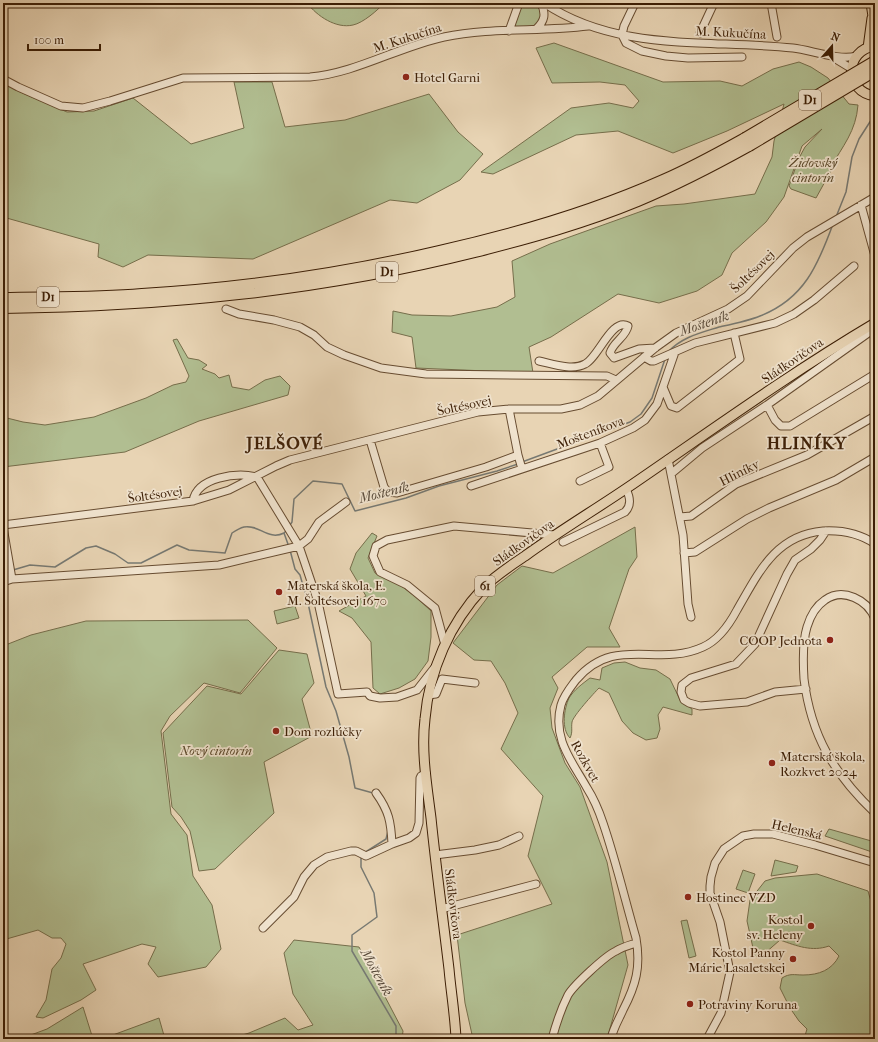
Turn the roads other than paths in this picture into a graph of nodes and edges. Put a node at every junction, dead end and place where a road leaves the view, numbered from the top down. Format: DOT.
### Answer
graph roads {
  1 [pos="519,3"];
  2 [pos="541,3"];
  3 [pos="544,3"];
  4 [pos="635,3"];
  5 [pos="714,3"];
  6 [pos="771,3"];
  7 [pos="871,3"];
  8 [pos="872,18"];
  9 [pos="588,26"];
  10 [pos="875,28"];
  11 [pos="536,29"];
  12 [pos="509,31"];
  13 [pos="700,32"];
  14 [pos="622,35"];
  15 [pos="777,37"];
  16 [pos="871,47"];
  17 [pos="829,55"];
  18 [pos="856,56"];
  19 [pos="742,57"];
  20 [pos="875,61"];
  21 [pos="852,69"];
  22 [pos="875,71"];
  23 [pos="3,79"];
  24 [pos="875,96"];
  25 [pos="747,142"];
  26 [pos="875,196"];
  27 [pos="861,205"];
  28 [pos="875,256"];
  29 [pos="854,266"];
  30 [pos="3,298"];
  31 [pos="3,308"];
  32 [pos="226,309"];
  33 [pos="875,323"];
  34 [pos="874,329"];
  35 [pos="734,333"];
  36 [pos="655,348"];
  37 [pos="669,354"];
  38 [pos="644,357"];
  39 [pos="540,361"];
  40 [pos="875,374"];
  41 [pos="616,380"];
  42 [pos="663,387"];
  43 [pos="767,405"];
  44 [pos="509,410"];
  45 [pos="875,416"];
  46 [pos="370,440"];
  47 [pos="600,443"];
  48 [pos="875,457"];
  49 [pos="668,459"];
  50 [pos="520,462"];
  51 [pos="672,473"];
  52 [pos="257,477"];
  53 [pos="580,481"];
  54 [pos="471,486"];
  55 [pos="626,489"];
  56 [pos="193,501"];
  57 [pos="346,502"];
  58 [pos="680,517"];
  59 [pos="3,526"];
  60 [pos="826,531"];
  61 [pos="554,535"];
  62 [pos="563,542"];
  63 [pos="875,544"];
  64 [pos="299,546"];
  65 [pos="684,553"];
  66 [pos="11,573"];
  67 [pos="3,582"];
  68 [pos="691,617"];
  69 [pos="875,619"];
  70 [pos="445,645"];
  71 [pos="436,666"];
  72 [pos="475,683"];
  73 [pos="806,689"];
  74 [pos="428,695"];
  75 [pos="426,773"];
  76 [pos="376,793"];
  77 [pos="875,813"];
  78 [pos="519,836"];
  79 [pos="392,844"];
  80 [pos="435,855"];
  81 [pos="875,863"];
  82 [pos="536,884"];
  83 [pos="441,909"];
  84 [pos="263,928"];
  85 [pos="636,943"];
  86 [pos="456,1039"];
  87 [pos="552,1039"];
  88 [pos="611,1039"];
  89 [pos="706,1039"];
  1 -- 12 [label="street"];
  2 -- 11 [label="street"];
  3 -- 9 [label="street"];
  4 -- 14 [label="street"];
  5 -- 13 [label="street"];
  6 -- 15 [label="street"];
  7 -- 8 [label="main road"];
  8 -- 10 [label="main road"];
  8 -- 16 [label="main road"];
  9 -- 11 [label="street, M. Kukučína"];
  9 -- 14 [label="street, M. Kukučína"];
  11 -- 12 [label="street, M. Kukučína"];
  12 -- 23 [label="street, M. Kukučína"];
  14 -- 17 [label="street, M. Kukučína"];
  14 -- 19 [label="street"];
  16 -- 18 [label="main road"];
  17 -- 18 [label="street, M. Kukučína"];
  17 -- 21 [label="street, M. Kukučína"];
  18 -- 21 [label="main road"];
  20 -- 25 [label="highway, D1, bridge"];
  21 -- 24 [label="main road"];
  22 -- 25 [label="highway, D1, bridge"];
  25 -- 30 [label="highway, D1"];
  25 -- 31 [label="highway, D1"];
  26 -- 27 [label="street, Šoltésovej"];
  27 -- 28 [label="street"];
  27 -- 36 [label="street, Šoltésovej"];
  29 -- 35 [label="street"];
  32 -- 41 [label="street"];
  33 -- 34 [label="main road"];
  33 -- 49 [label="main road, Sládkovičova / 61"];
  34 -- 43 [label="street, Sládkovičova"];
  35 -- 37 [label="street"];
  35 -- 42 [label="street"];
  36 -- 38 [label="street, Šoltésovej"];
  36 -- 39 [label="street"];
  37 -- 38 [label="street"];
  37 -- 42 [label="street, Mošteníkova"];
  38 -- 41 [label="street, Šoltésovej"];
  40 -- 43 [label="street"];
  41 -- 44 [label="street, Šoltésovej"];
  42 -- 47 [label="street, Mošteníkova"];
  43 -- 51 [label="street, Sládkovičova"];
  44 -- 46 [label="street, Šoltésovej"];
  44 -- 50 [label="street"];
  45 -- 58 [label="street, Hliníky"];
  46 -- 50 [label="street, Mošteníkova"];
  46 -- 52 [label="street, Šoltésovej"];
  47 -- 50 [label="street, Mošteníkova"];
  47 -- 53 [label="street"];
  48 -- 65 [label="street"];
  49 -- 51 [label="street"];
  49 -- 55 [label="main road, Sládkovičova / 61"];
  50 -- 54 [label="street, Mošteníkova"];
  51 -- 58 [label="street"];
  52 -- 56 [label="street, Šoltésovej"];
  52 -- 56 [label="street"];
  52 -- 64 [label="street"];
  55 -- 61 [label="main road, Sládkovičova / 61"];
  55 -- 62 [label="street, Sládkovičova"];
  56 -- 59 [label="street, Šoltésovej"];
  57 -- 64 [label="street"];
  58 -- 65 [label="street"];
  59 -- 66 [label="street, Šoltésovej"];
  60 -- 63 [label="street, Rozkvet"];
  60 -- 73 [label="street"];
  60 -- 85 [label="street, Rozkvet"];
  61 -- 70 [label="main road, Sládkovičova / 61"];
  61 -- 70 [label="street"];
  64 -- 66 [label="street"];
  64 -- 71 [label="street"];
  65 -- 68 [label="street"];
  66 -- 67 [label="street"];
  69 -- 73 [label="street"];
  70 -- 71 [label="main road, Sládkovičova / 61"];
  71 -- 74 [label="main road, Sládkovičova / 61"];
  72 -- 74 [label="street"];
  73 -- 77 [label="street"];
  74 -- 75 [label="main road, Sládkovičova / 61"];
  75 -- 79 [label="street, Sládkovičova"];
  75 -- 80 [label="main road, Sládkovičova / 61"];
  76 -- 79 [label="street"];
  78 -- 80 [label="street"];
  79 -- 84 [label="street, Sládkovičova"];
  80 -- 83 [label="main road, Sládkovičova / 61"];
  81 -- 89 [label="street, Helenská"];
  82 -- 83 [label="street"];
  83 -- 86 [label="main road, Sládkovičova / 61"];
  85 -- 87 [label="street"];
  85 -- 88 [label="street, Rozkvet"];
}
